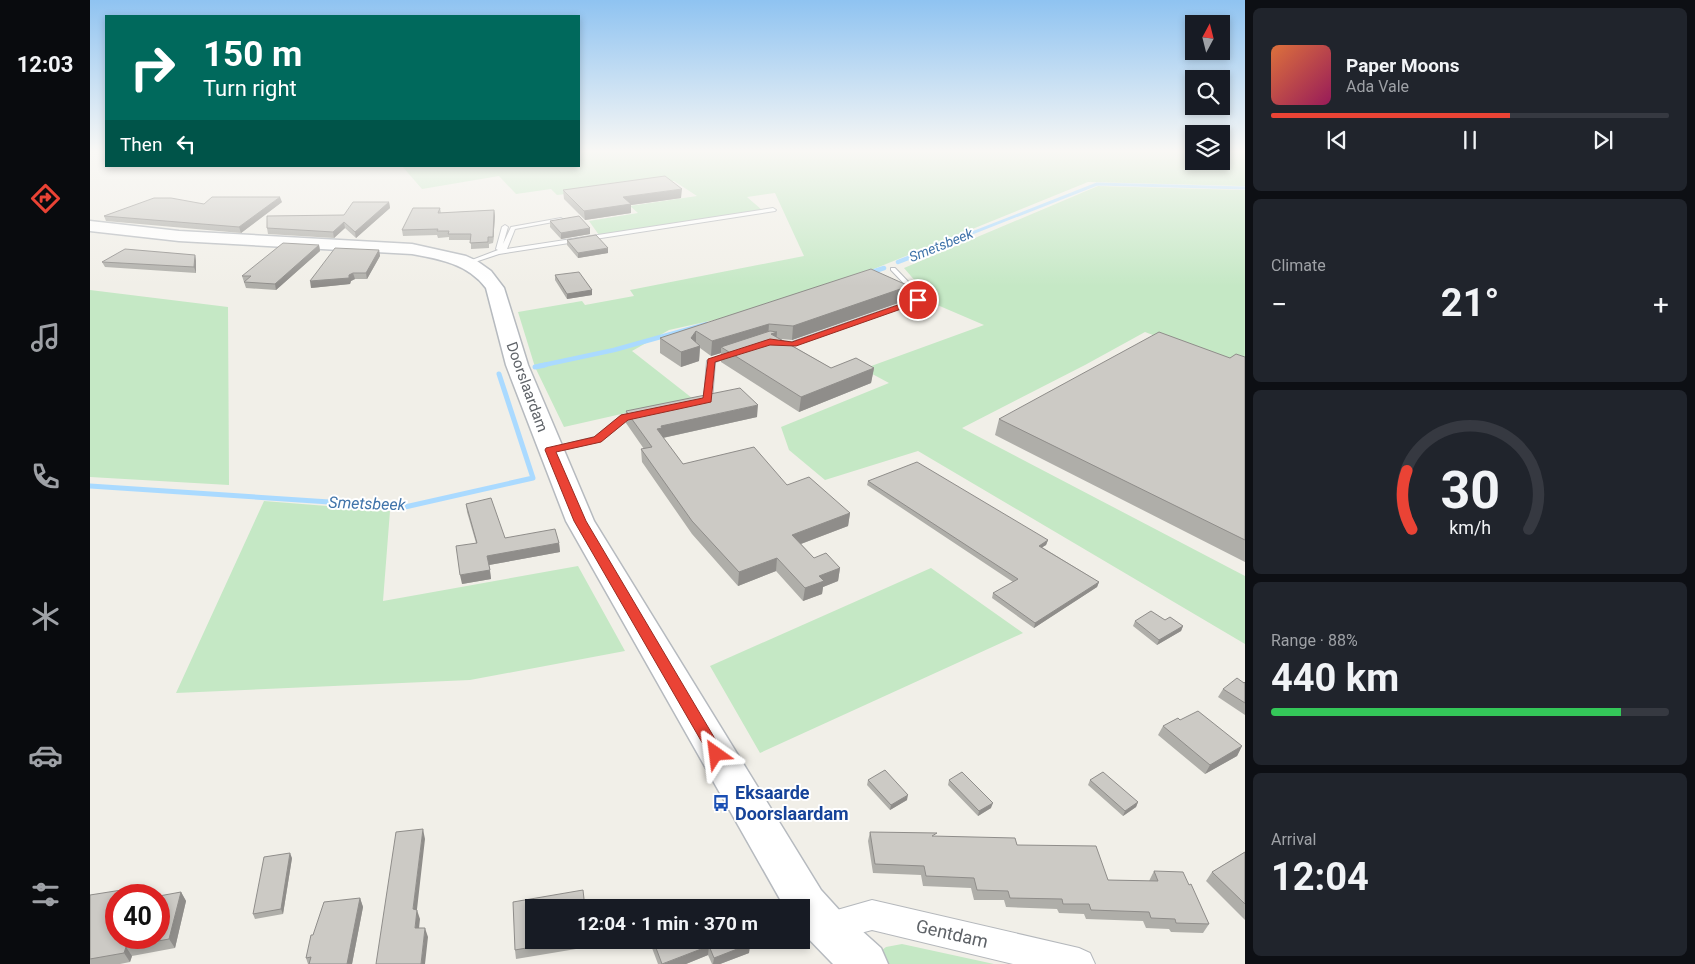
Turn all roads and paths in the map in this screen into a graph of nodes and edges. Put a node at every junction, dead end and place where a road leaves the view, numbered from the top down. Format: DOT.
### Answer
graph roads {
  1 [pos="772,210"];
  2 [pos="572,218"];
  3 [pos="90,226"];
  4 [pos="505,227"];
  5 [pos="501,252"];
  6 [pos="467,263"];
  7 [pos="893,269"];
  8 [pos="770,342"];
  9 [pos="736,353"];
  10 [pos="690,404"];
  11 [pos="643,414"];
  12 [pos="550,450"];
  13 [pos="826,927"];
  14 [pos="864,964"];
  15 [pos="1078,964"];
  1 -- 5 [label="lane"];
  2 -- 5 [label="lane"];
  3 -- 6 [label="street, Doorslaardam"];
  4 -- 5 [label="lane"];
  5 -- 6 [label="lane"];
  6 -- 12 [label="street, Doorslaardam"];
  7 -- 8 [label="lane"];
  9 -- 10 [label="lane"];
  11 -- 12 [label="lane"];
  12 -- 13 [label="street, Doorslaardam"];
  13 -- 14 [label="street, Doorslaardam"];
  13 -- 15 [label="street, Gentdam"];
}
